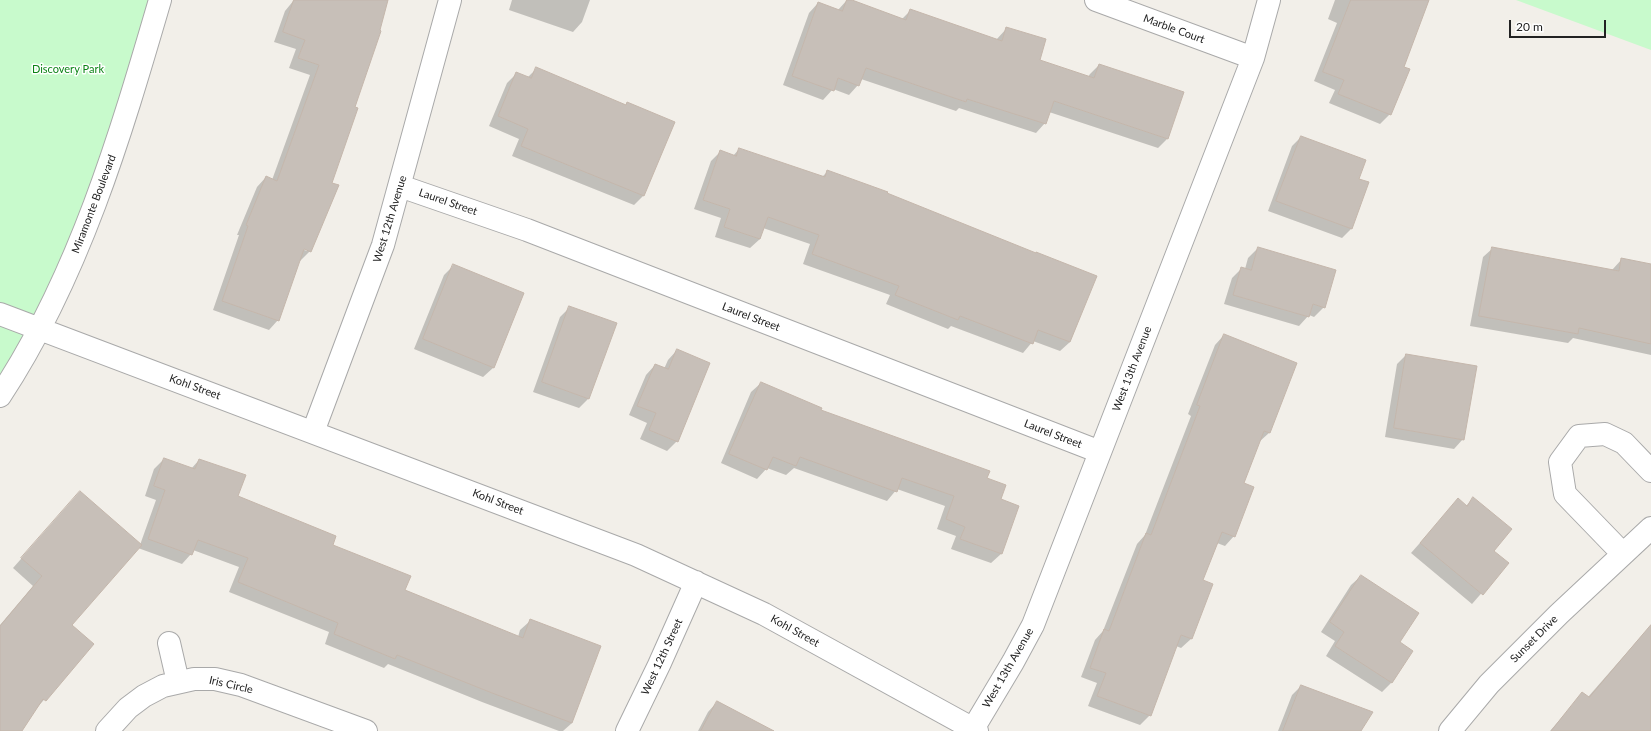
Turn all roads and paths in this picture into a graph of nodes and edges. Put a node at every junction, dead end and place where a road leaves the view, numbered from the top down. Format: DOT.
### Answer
graph roads {
  1 [pos="160,0"];
  2 [pos="450,0"];
  3 [pos="1096,0"];
  4 [pos="1269,0"];
  5 [pos="1253,58"];
  6 [pos="400,186"];
  7 [pos="0,314"];
  8 [pos="38,329"];
  9 [pos="0,396"];
  10 [pos="313,432"];
  11 [pos="1100,452"];
  12 [pos="1651,472"];
  13 [pos="1651,528"];
  14 [pos="1623,554"];
  15 [pos="696,582"];
  16 [pos="169,643"];
  17 [pos="178,682"];
  18 [pos="975,730"];
  19 [pos="107,731"];
  20 [pos="366,731"];
  21 [pos="627,731"];
  22 [pos="1450,731"];
  1 -- 8 [label="street, Miramonte Boulevard"];
  2 -- 6 [label="street, West 12th Avenue"];
  3 -- 5 [label="street, Marble Court"];
  4 -- 5 [label="street, West 13th Avenue"];
  5 -- 11 [label="street, West 13th Avenue"];
  6 -- 10 [label="street, West 12th Avenue"];
  6 -- 11 [label="street, Laurel Street"];
  7 -- 8 [label="street, Kohl Street"];
  8 -- 9 [label="street, Miramonte Boulevard"];
  8 -- 10 [label="street, Kohl Street"];
  10 -- 15 [label="street, Kohl Street"];
  11 -- 18 [label="street, West 13th Avenue"];
  12 -- 14 [label="street"];
  13 -- 14 [label="street, Sunset Drive"];
  14 -- 22 [label="street, Sunset Drive"];
  15 -- 18 [label="street, Kohl Street"];
  15 -- 21 [label="street, West 12th Street"];
  16 -- 17 [label="street"];
  17 -- 19 [label="street, Iris Circle"];
  17 -- 20 [label="street, Iris Circle"];
}
